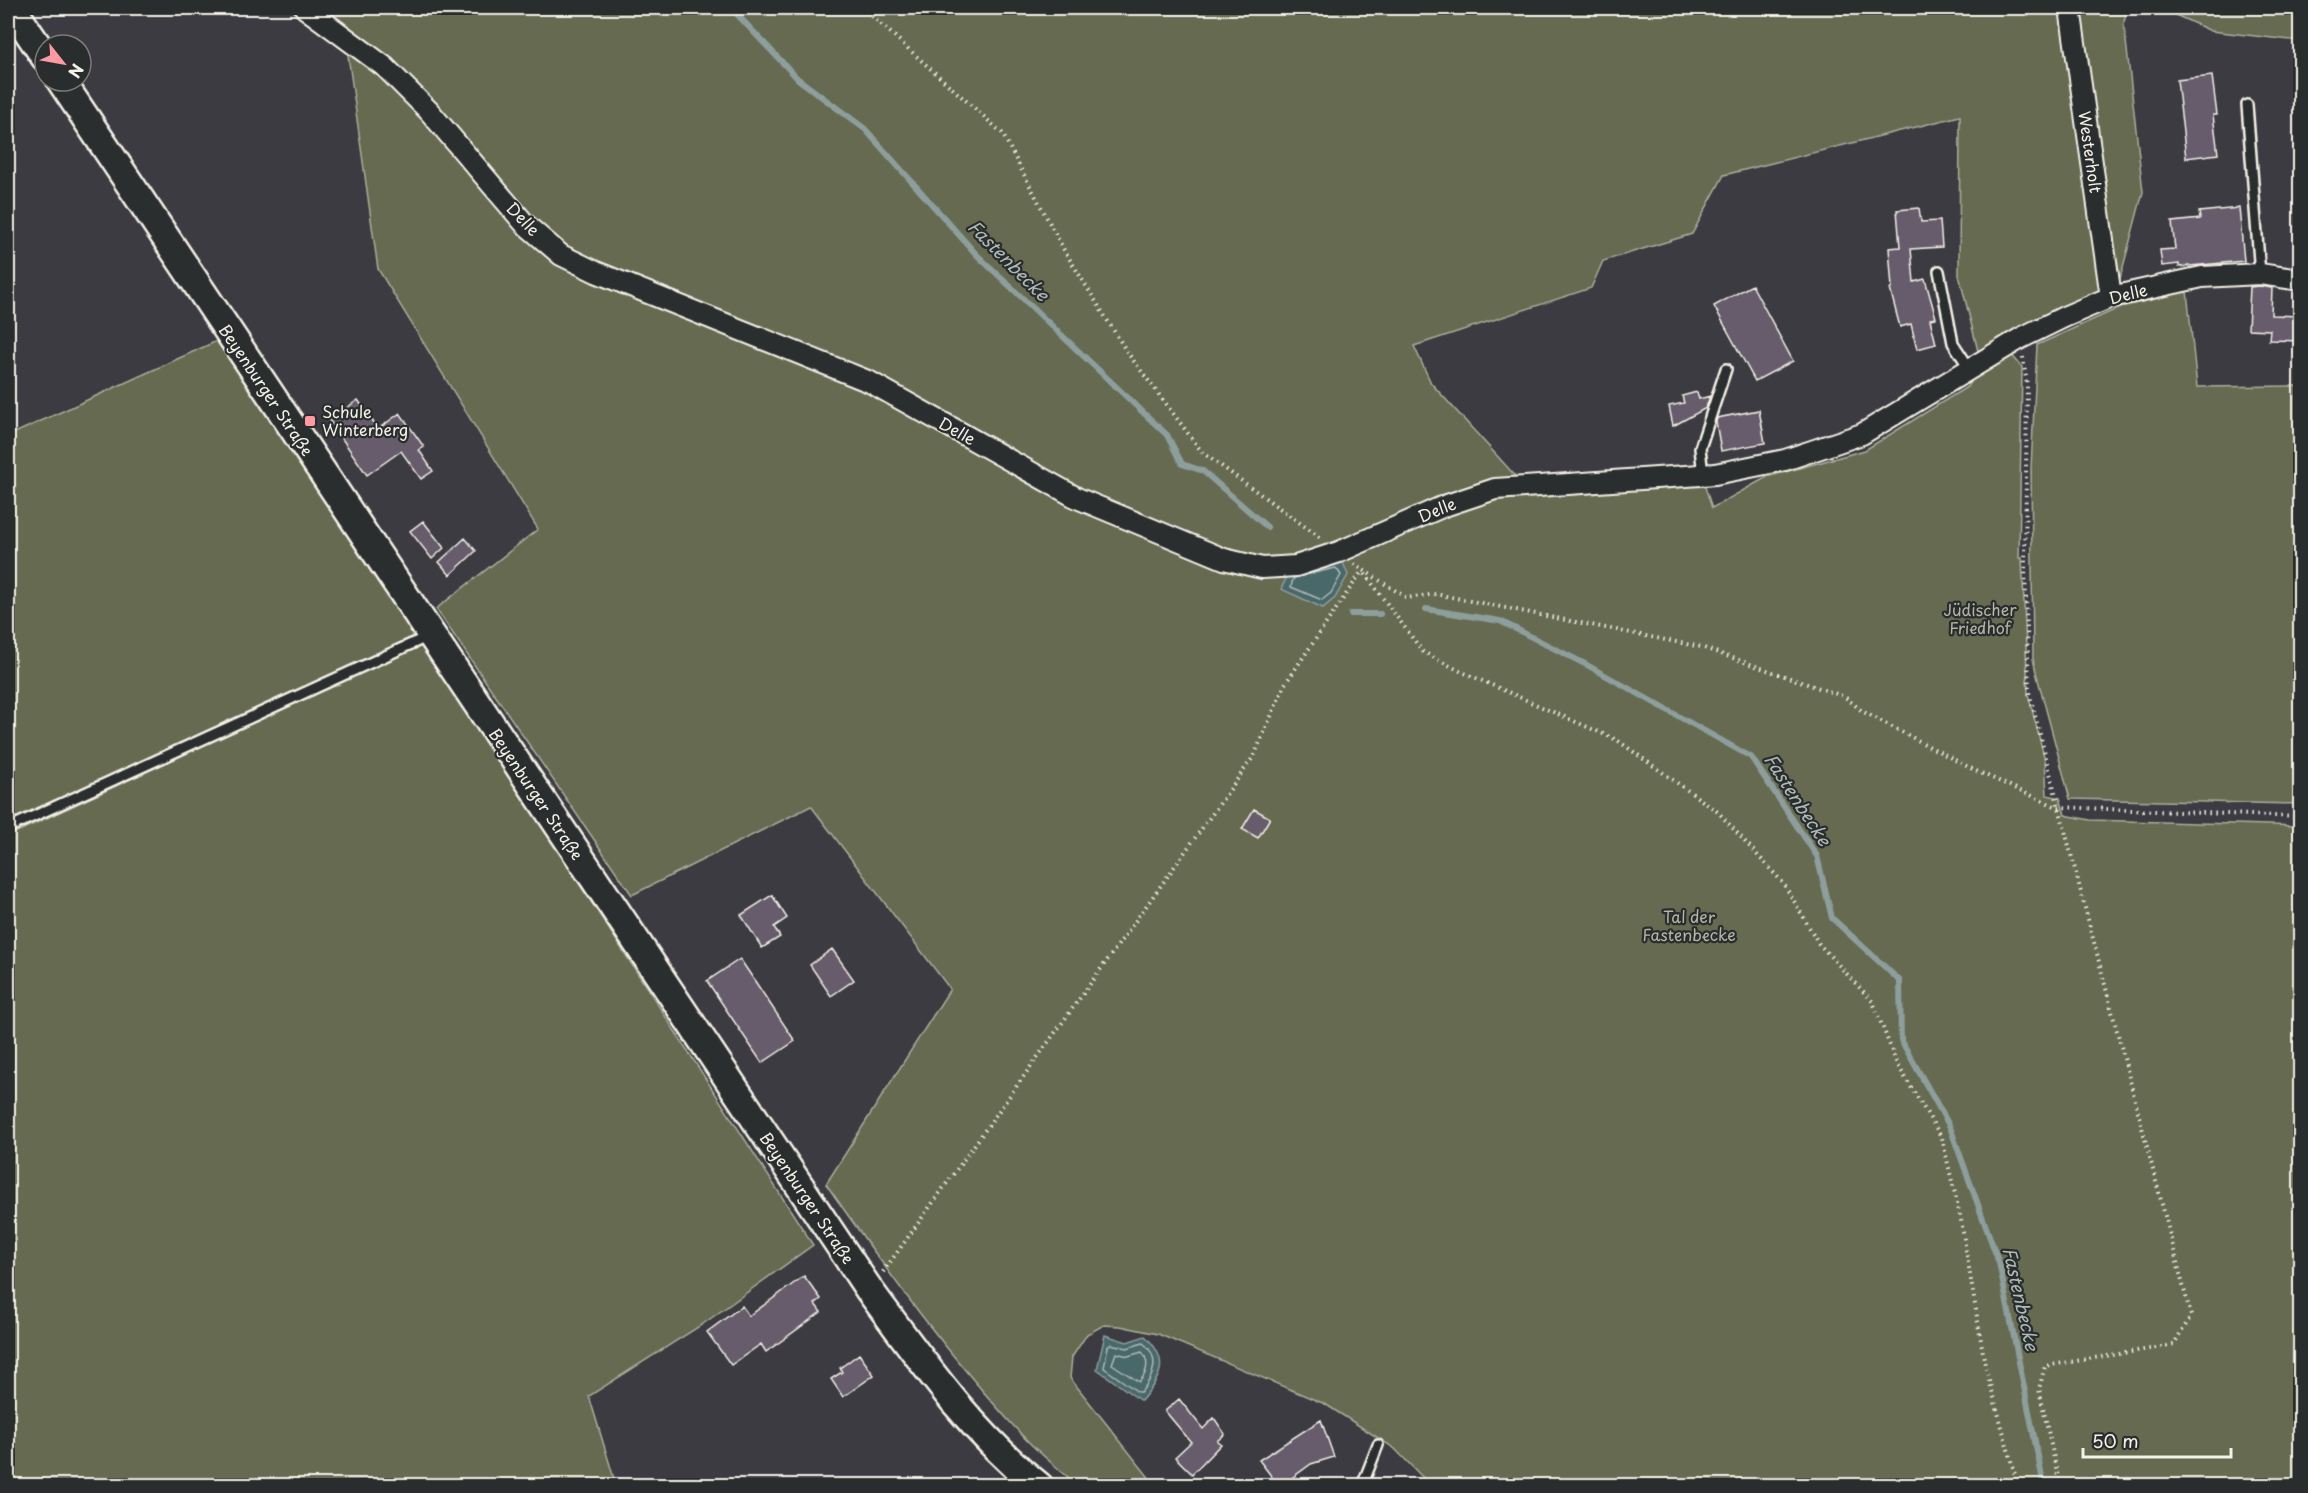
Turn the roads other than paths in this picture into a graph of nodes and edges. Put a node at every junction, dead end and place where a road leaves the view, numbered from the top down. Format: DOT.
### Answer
graph roads {
  1 [pos="12,8"];
  2 [pos="305,8"];
  3 [pos="2070,8"];
  4 [pos="33,39"];
  5 [pos="69,93"];
  6 [pos="2247,105"];
  7 [pos="1939,271"];
  8 [pos="2260,274"];
  9 [pos="2301,280"];
  10 [pos="2110,297"];
  11 [pos="1726,369"];
  12 [pos="1970,369"];
  13 [pos="1703,475"];
  14 [pos="430,636"];
  15 [pos="8,828"];
  16 [pos="1378,1445"];
  17 [pos="1039,1485"];
  18 [pos="1362,1485"];
  1 -- 4 [label="main road"];
  2 -- 13 [label="street, Delle"];
  3 -- 10 [label="street, Westerholt"];
  5 -- 14 [label="main road, Beyenburger Straße"];
  6 -- 8 [label="lane"];
  7 -- 12 [label="lane"];
  8 -- 9 [label="street, Delle"];
  8 -- 10 [label="street, Delle"];
  10 -- 12 [label="street, Delle"];
  11 -- 13 [label="lane"];
  12 -- 13 [label="street, Delle"];
  14 -- 15 [label="lane"];
  14 -- 17 [label="main road, Beyenburger Straße"];
  16 -- 18 [label="lane"];
}
